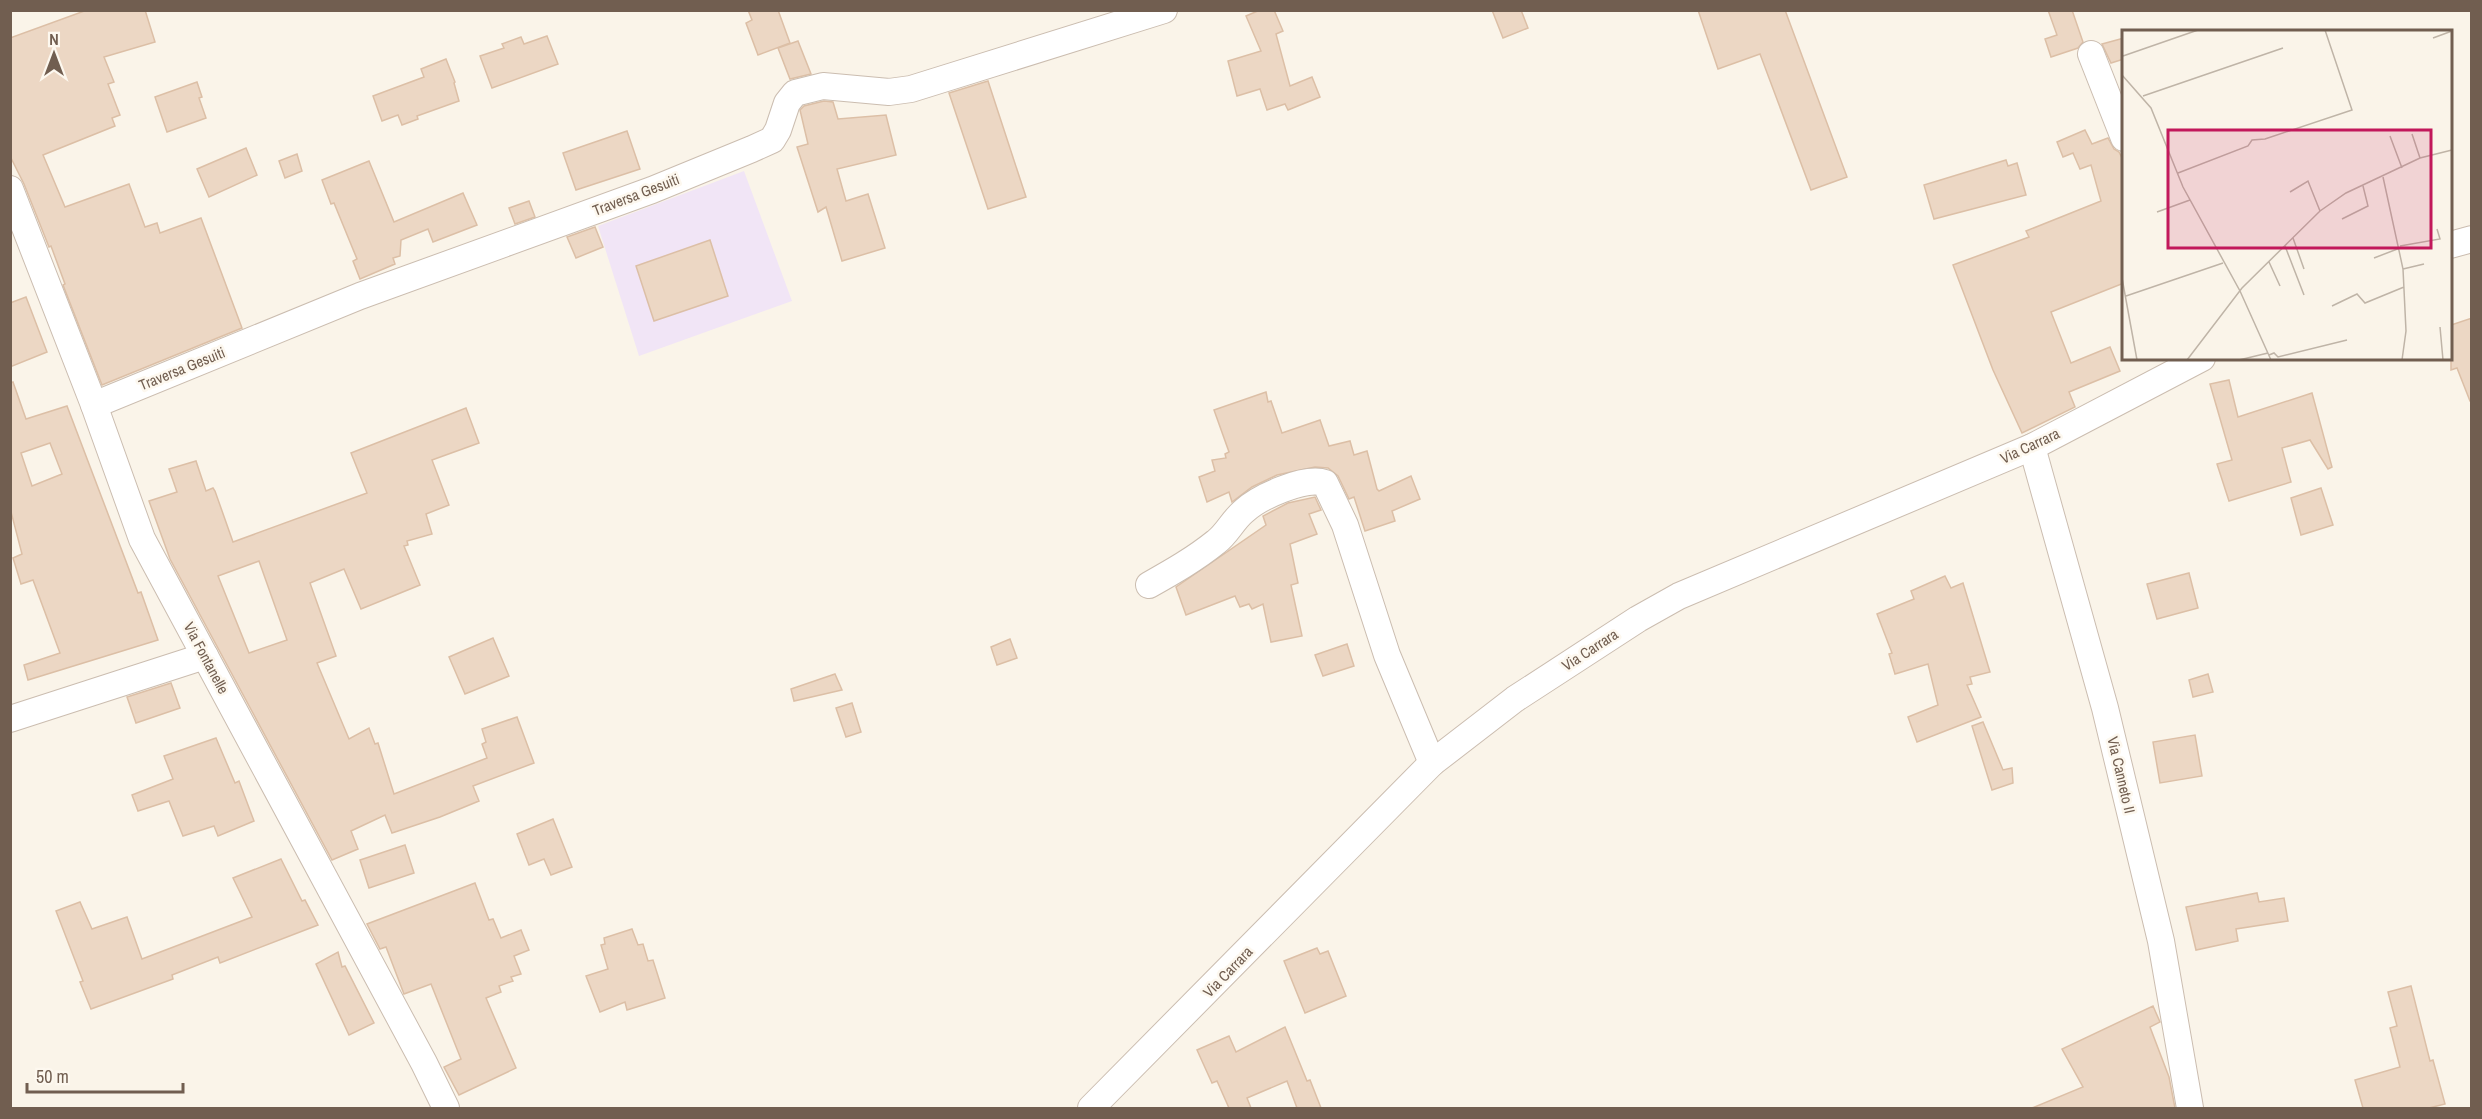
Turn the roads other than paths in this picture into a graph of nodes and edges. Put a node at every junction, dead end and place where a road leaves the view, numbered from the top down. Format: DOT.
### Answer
graph roads {
  1 [pos="1164,10"];
  2 [pos="2091,54"];
  3 [pos="2122,133"];
  4 [pos="10,189"];
  5 [pos="2472,239"];
  6 [pos="2452,245"];
  7 [pos="2198,360"];
  8 [pos="94,405"];
  9 [pos="2032,447"];
  10 [pos="1149,585"];
  11 [pos="205,656"];
  12 [pos="10,719"];
  13 [pos="1432,763"];
  14 [pos="446,1108"];
  15 [pos="1091,1108"];
  16 [pos="2190,1108"];
  1 -- 8 [label="street, Traversa Gesuiti"];
  2 -- 3 [label="street"];
  4 -- 8 [label="street, Via Fontanelle"];
  5 -- 6 [label="street"];
  7 -- 9 [label="street, Via Carrara"];
  8 -- 11 [label="street, Via Fontanelle"];
  9 -- 13 [label="street, Via Carrara"];
  9 -- 16 [label="street, Via Canneto II"];
  10 -- 13 [label="street"];
  11 -- 12 [label="street"];
  11 -- 14 [label="street, Via Fontanelle"];
  13 -- 15 [label="street, Via Carrara"];
}
